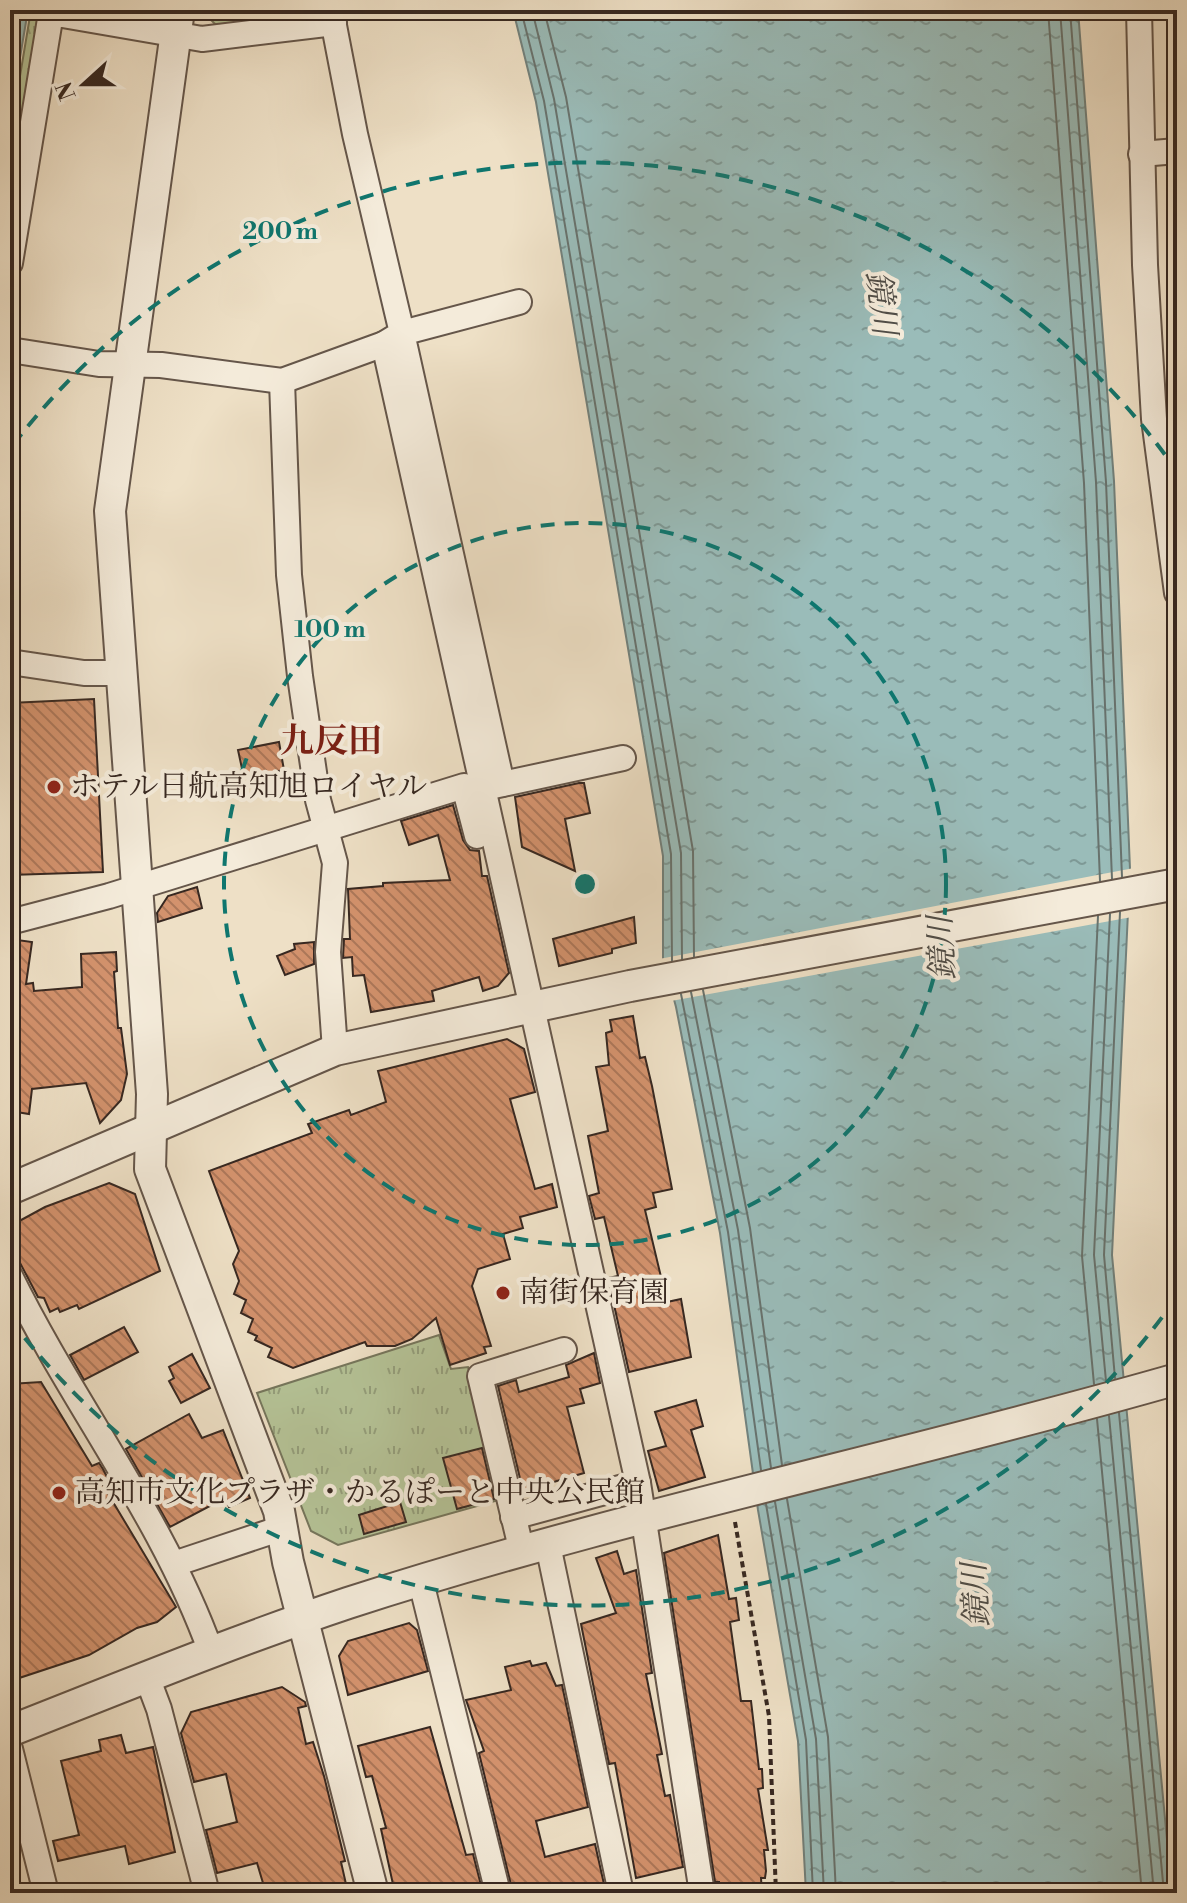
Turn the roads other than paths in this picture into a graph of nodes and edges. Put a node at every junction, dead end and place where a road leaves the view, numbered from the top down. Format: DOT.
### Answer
graph roads {
  1 [pos="1139,10"];
  2 [pos="332,16"];
  3 [pos="178,23"];
  4 [pos="1177,151"];
  5 [pos="1141,154"];
  6 [pos="10,263"];
  7 [pos="519,302"];
  8 [pos="393,339"];
  9 [pos="10,350"];
  10 [pos="129,364"];
  11 [pos="282,381"];
  12 [pos="1166,419"];
  13 [pos="1177,593"];
  14 [pos="10,662"];
  15 [pos="121,673"];
  16 [pos="623,758"];
  17 [pos="493,786"];
  18 [pos="327,829"];
  19 [pos="496,845"];
  20 [pos="1169,885"];
  21 [pos="137,887"];
  22 [pos="10,922"];
  23 [pos="530,1007"];
  24 [pos="335,1050"];
  25 [pos="149,1131"];
  26 [pos="10,1189"];
  27 [pos="10,1276"];
  28 [pos="564,1350"];
  29 [pos="1170,1381"];
  30 [pos="636,1474"];
  31 [pos="513,1517"];
  32 [pos="645,1520"];
  33 [pos="282,1528"];
  34 [pos="535,1549"];
  35 [pos="174,1564"];
  36 [pos="421,1582"];
  37 [pos="304,1619"];
  38 [pos="211,1652"];
  39 [pos="147,1677"];
  40 [pos="10,1731"];
  41 [pos="10,1749"];
  42 [pos="46,1893"];
  43 [pos="207,1893"];
  44 [pos="373,1893"];
  45 [pos="498,1893"];
  46 [pos="621,1893"];
  47 [pos="702,1893"];
  1 -- 5 [label="street"];
  2 -- 3 [label="street"];
  2 -- 8 [label="street"];
  3 -- 6 [label="street"];
  3 -- 10 [label="street"];
  4 -- 5 [label="street"];
  5 -- 12 [label="street"];
  7 -- 8 [label="street"];
  8 -- 11 [label="street"];
  8 -- 17 [label="street"];
  9 -- 10 [label="street"];
  10 -- 11 [label="street"];
  10 -- 15 [label="street"];
  11 -- 18 [label="street"];
  12 -- 13 [label="street"];
  14 -- 15 [label="street"];
  15 -- 21 [label="street"];
  16 -- 17 [label="street"];
  17 -- 19 [label="street"];
  18 -- 19 [label="street"];
  18 -- 21 [label="street"];
  18 -- 24 [label="street"];
  19 -- 23 [label="street"];
  20 -- 23 [label="street"];
  21 -- 22 [label="street"];
  21 -- 25 [label="street"];
  23 -- 24 [label="street"];
  23 -- 30 [label="street"];
  24 -- 25 [label="street"];
  25 -- 26 [label="street"];
  25 -- 33 [label="street"];
  27 -- 35 [label="street"];
  28 -- 31 [label="street"];
  29 -- 32 [label="street"];
  30 -- 31 [label="street"];
  30 -- 32 [label="street"];
  31 -- 34 [label="street"];
  32 -- 34 [label="street"];
  32 -- 47 [label="street"];
  33 -- 35 [label="street"];
  33 -- 37 [label="street"];
  34 -- 36 [label="street"];
  34 -- 46 [label="street"];
  35 -- 38 [label="street"];
  36 -- 37 [label="street"];
  36 -- 45 [label="street"];
  37 -- 38 [label="street"];
  37 -- 44 [label="street"];
  38 -- 39 [label="street"];
  39 -- 40 [label="street"];
  39 -- 43 [label="street"];
  41 -- 42 [label="street"];
}
